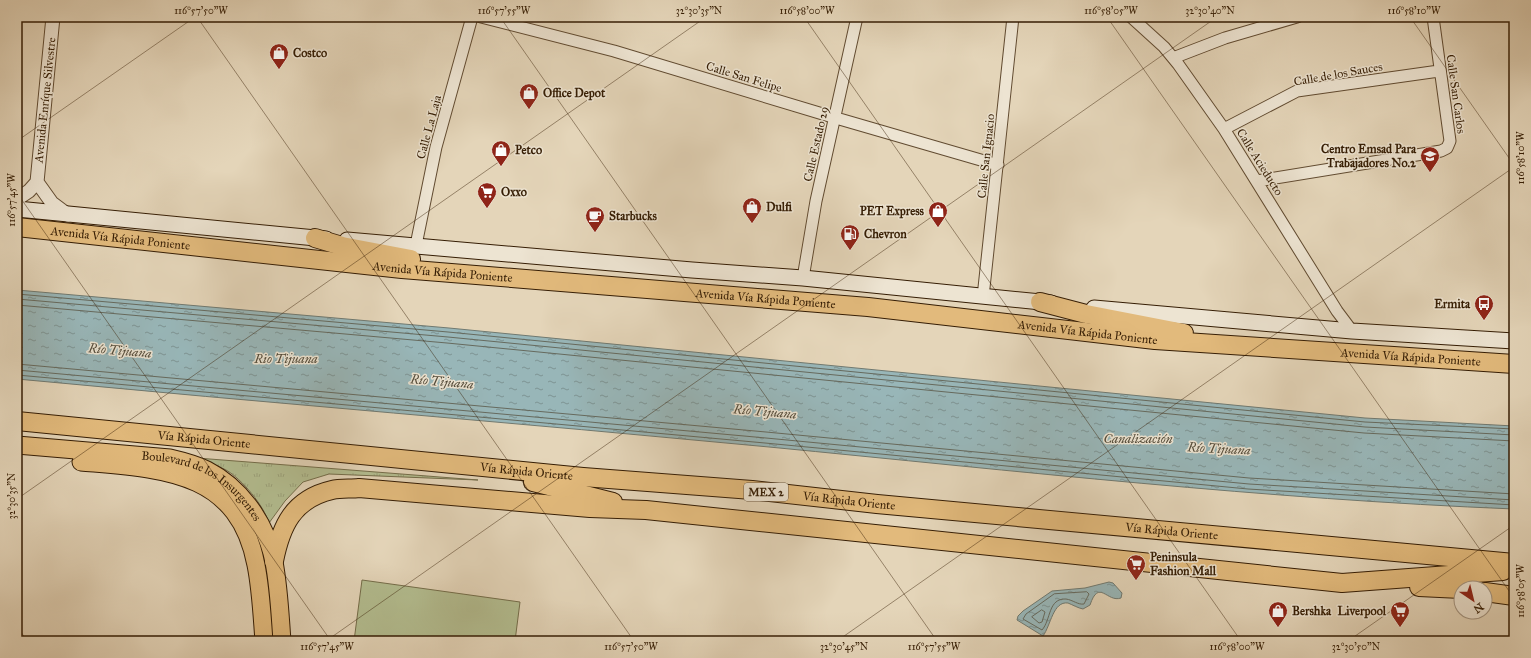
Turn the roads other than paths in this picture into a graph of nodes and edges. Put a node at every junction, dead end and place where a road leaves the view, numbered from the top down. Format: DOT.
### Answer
graph roads {
  1 [pos="54,17"];
  2 [pos="472,17"];
  3 [pos="481,17"];
  4 [pos="857,17"];
  5 [pos="1013,17"];
  6 [pos="1131,17"];
  7 [pos="1297,17"];
  8 [pos="1433,17"];
  9 [pos="1173,58"];
  10 [pos="1439,71"];
  11 [pos="836,118"];
  12 [pos="1224,129"];
  13 [pos="998,166"];
  14 [pos="1257,181"];
  15 [pos="37,182"];
  16 [pos="17,199"];
  17 [pos="17,209"];
  18 [pos="69,216"];
  19 [pos="17,227"];
  20 [pos="315,238"];
  21 [pos="416,245"];
  22 [pos="508,277"];
  23 [pos="803,278"];
  24 [pos="983,297"];
  25 [pos="1040,302"];
  26 [pos="1352,332"];
  27 [pos="1514,340"];
  28 [pos="1248,346"];
  29 [pos="1513,363"];
  30 [pos="17,421"];
  31 [pos="17,445"];
  32 [pos="17,457"];
  33 [pos="472,466"];
  34 [pos="646,510"];
  35 [pos="274,561"];
  36 [pos="1514,562"];
  37 [pos="1514,570"];
  38 [pos="1342,583"];
  39 [pos="1453,589"];
  40 [pos="1493,593"];
  41 [pos="1514,596"];
  42 [pos="264,641"];
  43 [pos="282,641"];
  1 -- 15 [label="street, Avenida Enríque Silvestre"];
  2 -- 21 [label="street, Calle La Laja"];
  3 -- 11 [label="street, Calle San Felipe"];
  4 -- 11 [label="street, Calle Estado 29"];
  5 -- 13 [label="street, Calle San Ignacio"];
  6 -- 9 [label="street, Calle Acieducto"];
  7 -- 9 [label="street"];
  8 -- 10 [label="street, Calle San Carlos"];
  9 -- 12 [label="street, Calle Acieducto"];
  10 -- 12 [label="street, Calle de los Sauces"];
  10 -- 14 [label="street, Calle San Carlos"];
  11 -- 13 [label="street, Calle San Felipe"];
  11 -- 23 [label="street, Calle Estado 29"];
  12 -- 14 [label="street, Calle Acieducto"];
  13 -- 24 [label="street, Calle San Ignacio"];
  14 -- 26 [label="street, Calle Acieducto"];
  15 -- 16 [label="street"];
  15 -- 18 [label="street"];
  17 -- 18 [label="main road, Avenida Vía Rápida Poniente"];
  18 -- 20 [label="main road, Avenida Vía Rápida Poniente"];
  19 -- 22 [label="highway, Avenida Vía Rápida Poniente"];
  20 -- 21 [label="main road, Avenida Vía Rápida Poniente"];
  20 -- 22 [label="highway"];
  21 -- 23 [label="main road, Avenida Vía Rápida Poniente"];
  22 -- 28 [label="highway, Avenida Vía Rápida Poniente"];
  23 -- 24 [label="main road, Avenida Vía Rápida Poniente"];
  24 -- 25 [label="main road, Avenida Vía Rápida Poniente"];
  25 -- 26 [label="main road, Avenida Vía Rápida Poniente"];
  25 -- 28 [label="highway"];
  26 -- 27 [label="main road, Avenida Vía Rápida Poniente"];
  28 -- 29 [label="highway, Avenida Vía Rápida Poniente"];
  30 -- 33 [label="highway, Vía Rápida Oriente / MEX 2"];
  31 -- 35 [label="main road, Boulevard de los Insurgentes"];
  32 -- 42 [label="main road, Boulevard de los Insurgentes"];
  33 -- 34 [label="highway"];
  33 -- 36 [label="highway, Vía Rápida Oriente / MEX 2"];
  34 -- 35 [label="highway"];
  34 -- 38 [label="highway"];
  35 -- 43 [label="main road, Boulevard de los Insurgentes"];
  37 -- 38 [label="highway"];
  38 -- 39 [label="highway"];
  40 -- 41 [label="highway"];
}
